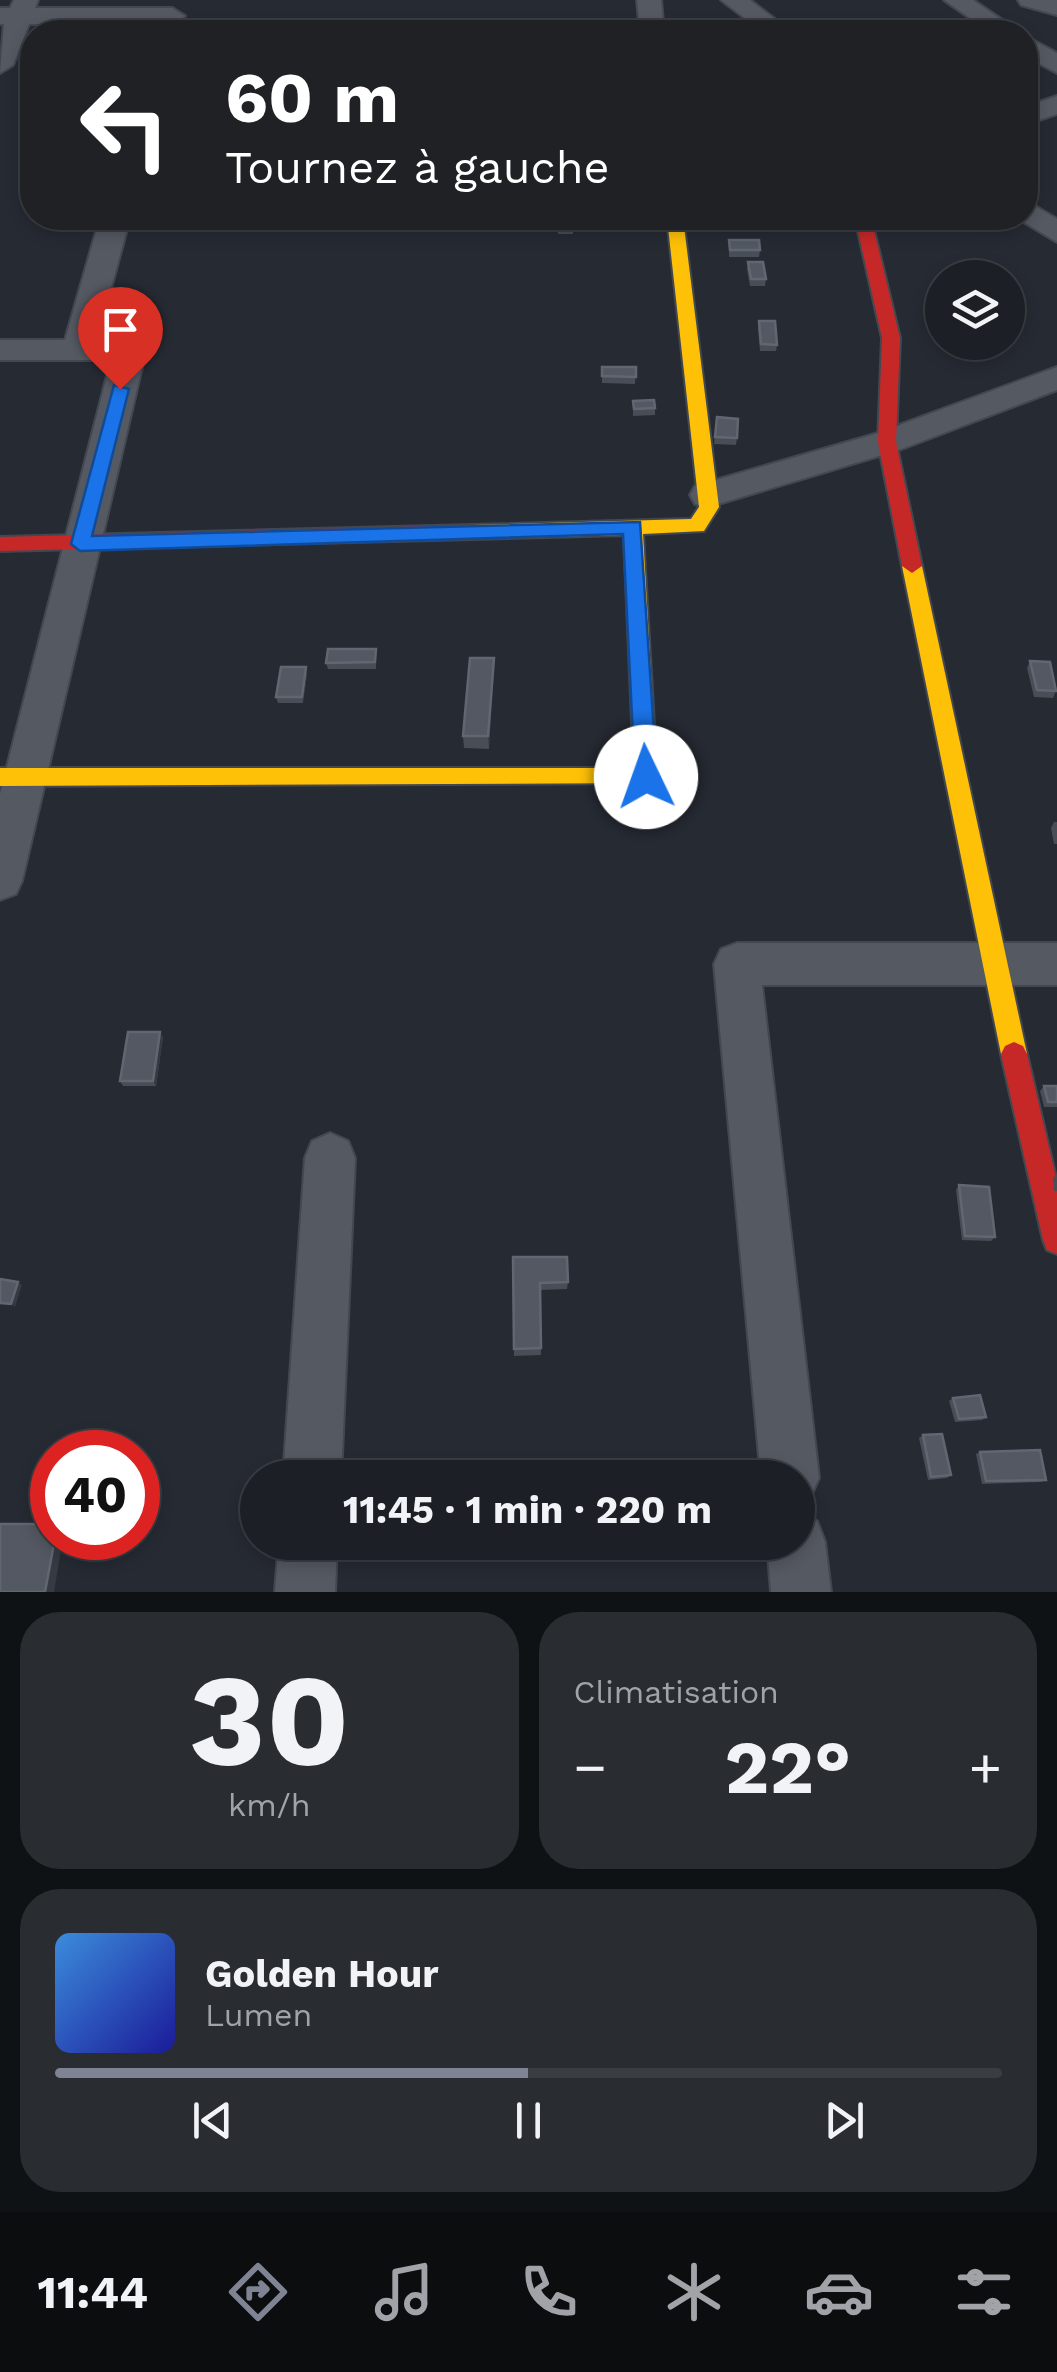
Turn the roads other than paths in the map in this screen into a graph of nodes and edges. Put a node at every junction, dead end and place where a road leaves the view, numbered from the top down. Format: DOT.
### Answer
graph roads {
  1 [pos="733,0"];
  2 [pos="956,0"];
  3 [pos="1030,0"];
  4 [pos="1057,7"];
  5 [pos="15,10"];
  6 [pos="176,10"];
  7 [pos="762,20"];
  8 [pos="988,20"];
  9 [pos="0,65"];
  10 [pos="113,230"];
  11 [pos="675,230"];
  12 [pos="866,230"];
  13 [pos="0,350"];
  14 [pos="78,350"];
  15 [pos="1057,378"];
  16 [pos="887,442"];
  17 [pos="708,495"];
  18 [pos="633,527"];
  19 [pos="0,544"];
  20 [pos="80,544"];
  21 [pos="12,776"];
  22 [pos="0,881"];
  23 [pos="993,964"];
  24 [pos="1057,964"];
  25 [pos="330,1158"];
  26 [pos="1057,1240"];
  27 [pos="313,1460"];
  28 [pos="788,1460"];
  29 [pos="307,1560"];
  30 [pos="798,1560"];
  31 [pos="305,1592"];
  32 [pos="801,1592"];
  1 -- 7 [label="street"];
  2 -- 8 [label="street"];
  3 -- 4 [label="street"];
  5 -- 6 [label="street"];
  5 -- 9 [label="street"];
  10 -- 14 [label="street"];
  11 -- 17 [label="street"];
  12 -- 16 [label="street"];
  13 -- 14 [label="street"];
  14 -- 20 [label="street"];
  15 -- 16 [label="street"];
  16 -- 17 [label="street"];
  16 -- 23 [label="street"];
  17 -- 18 [label="street"];
  18 -- 20 [label="street"];
  18 -- 21 [label="street"];
  19 -- 20 [label="street"];
  20 -- 21 [label="street"];
  21 -- 22 [label="street"];
  23 -- 24 [label="street"];
  23 -- 26 [label="street"];
  23 -- 28 [label="street"];
  25 -- 27 [label="street"];
  29 -- 31 [label="street"];
  30 -- 32 [label="street"];
}
